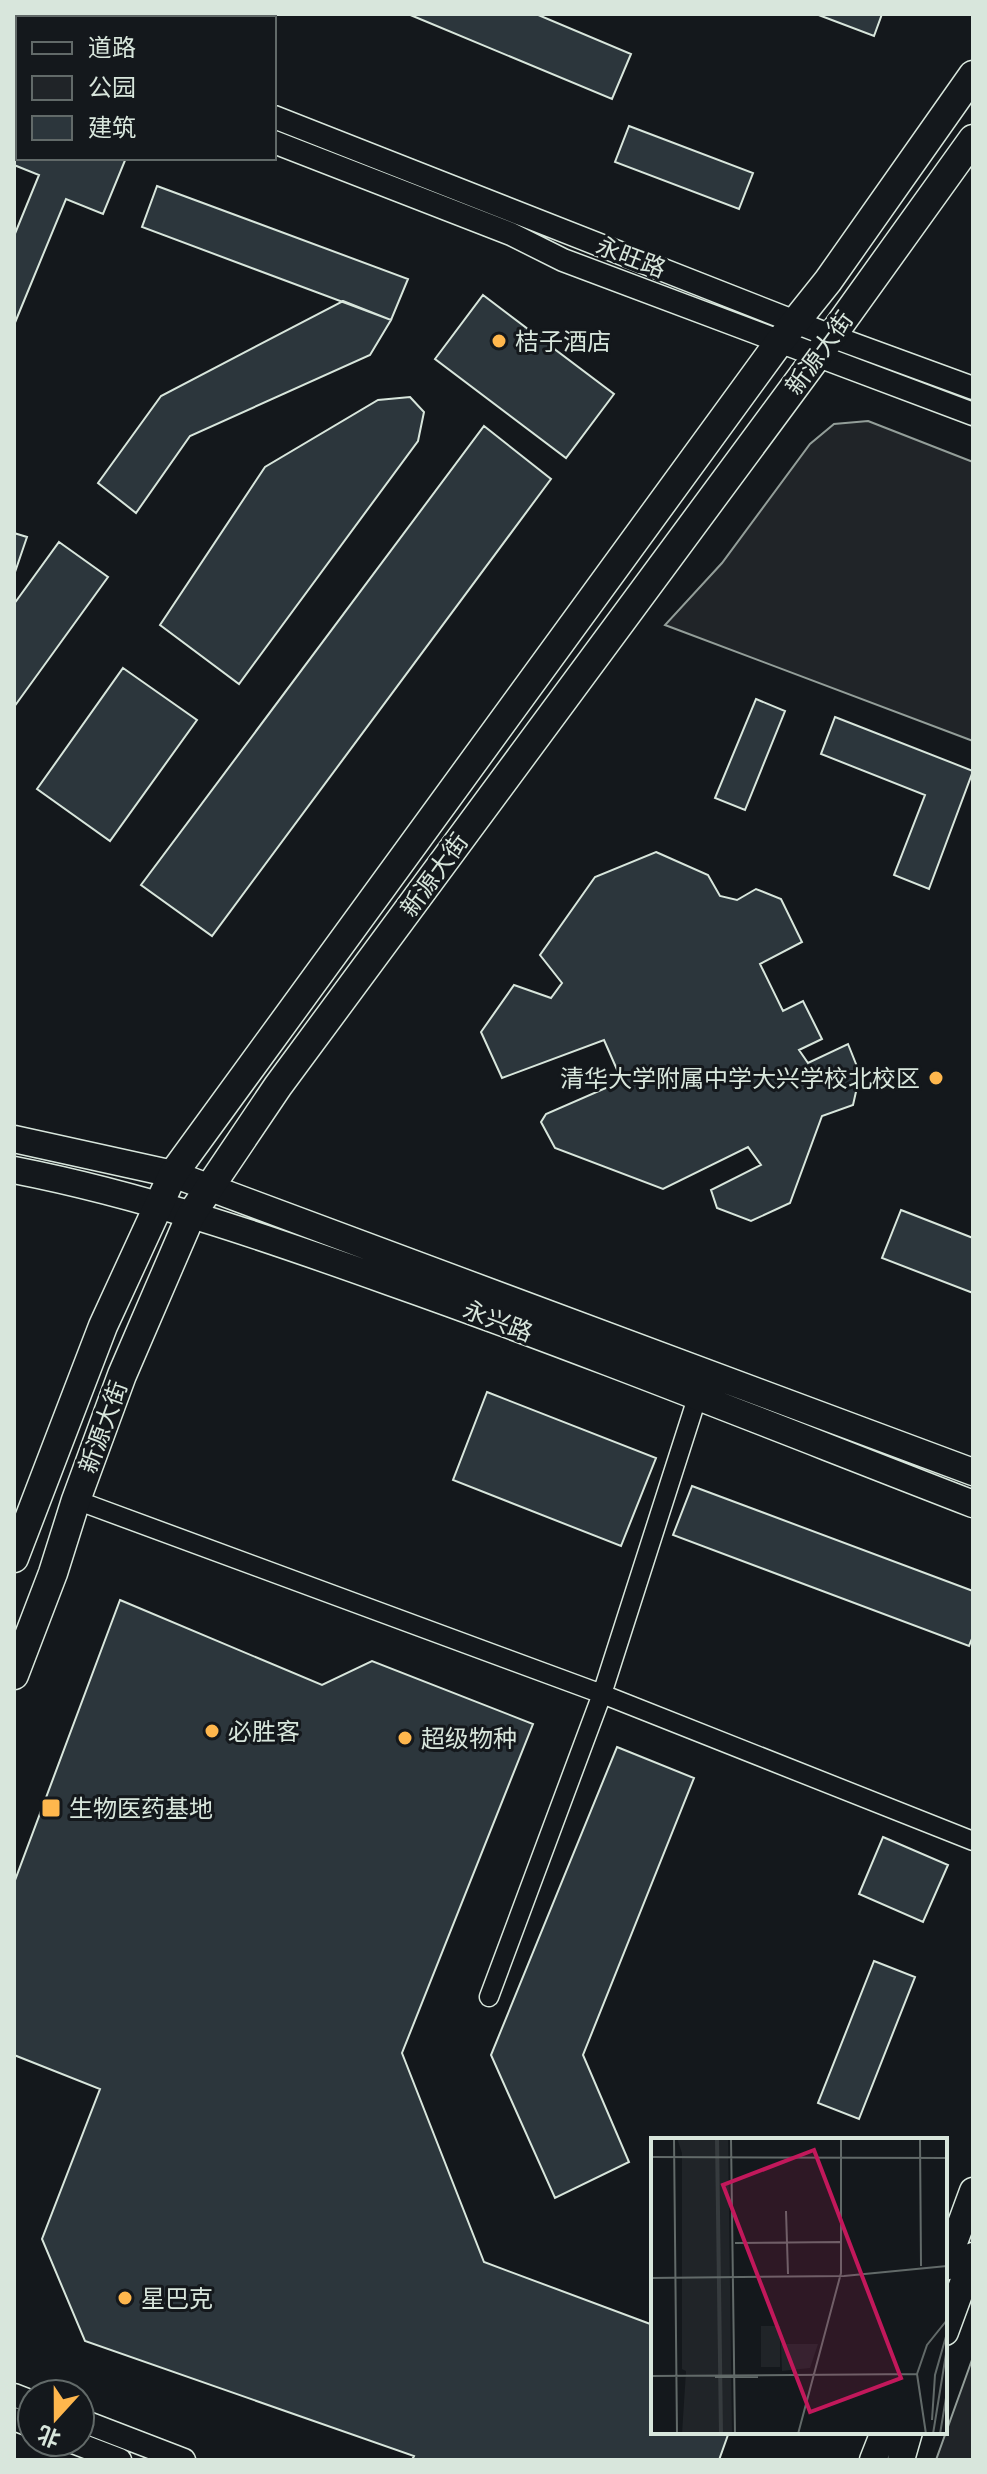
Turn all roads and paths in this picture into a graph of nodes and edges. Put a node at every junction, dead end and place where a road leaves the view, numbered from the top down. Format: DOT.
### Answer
graph roads {
  1 [pos="973,75"];
  2 [pos="276,118"];
  3 [pos="973,139"];
  4 [pos="276,143"];
  5 [pos="788,332"];
  6 [pos="824,346"];
  7 [pos="973,388"];
  8 [pos="973,414"];
  9 [pos="14,1139"];
  10 [pos="14,1170"];
  11 [pos="173,1174"];
  12 [pos="209,1188"];
  13 [pos="161,1204"];
  14 [pos="191,1215"];
  15 [pos="697,1398"];
  16 [pos="973,1472"];
  17 [pos="76,1500"];
  18 [pos="973,1504"];
  19 [pos="14,1558"];
  20 [pos="14,1675"];
  21 [pos="602,1694"];
  22 [pos="973,1841"];
  23 [pos="489,1997"];
  24 [pos="973,2191"];
  25 [pos="973,2256"];
  26 [pos="947,2262"];
  27 [pos="947,2327"];
  28 [pos="96,2426"];
  29 [pos="883,2434"];
  30 [pos="908,2434"];
  31 [pos="96,2451"];
  32 [pos="120,2460"];
  33 [pos="184,2460"];
  34 [pos="873,2460"];
  35 [pos="901,2460"];
  1 -- 5 [label="main road, 新源大街"];
  2 -- 5 [label="street, 永旺路"];
  3 -- 6 [label="main road, 新源大街"];
  4 -- 5 [label="street, 永旺路"];
  5 -- 6 [label="street, 永旺路"];
  5 -- 11 [label="main road, 新源大街"];
  6 -- 7 [label="street, 永旺路"];
  6 -- 8 [label="street, 永旺路"];
  6 -- 12 [label="main road, 新源大街"];
  9 -- 11 [label="main road, 永兴路"];
  10 -- 13 [label="main road, 永兴路"];
  11 -- 12 [label="main road, 永兴路"];
  11 -- 13 [label="main road, 新源大街"];
  12 -- 14 [label="main road, 新源大街"];
  12 -- 16 [label="main road, 永兴路"];
  13 -- 14 [label="main road, 永兴路"];
  13 -- 19 [label="main road, 新源大街"];
  14 -- 15 [label="main road, 永兴路"];
  14 -- 17 [label="main road, 新源大街"];
  15 -- 18 [label="main road, 永兴路"];
  15 -- 21 [label="street"];
  17 -- 20 [label="main road, 新源大街"];
  17 -- 21 [label="street"];
  21 -- 22 [label="street"];
  21 -- 23 [label="street"];
  24 -- 26 [label="main road"];
  25 -- 27 [label="main road"];
  28 -- 33 [label="street"];
  29 -- 34 [label="main road"];
  30 -- 35 [label="main road"];
  31 -- 32 [label="street"];
}
